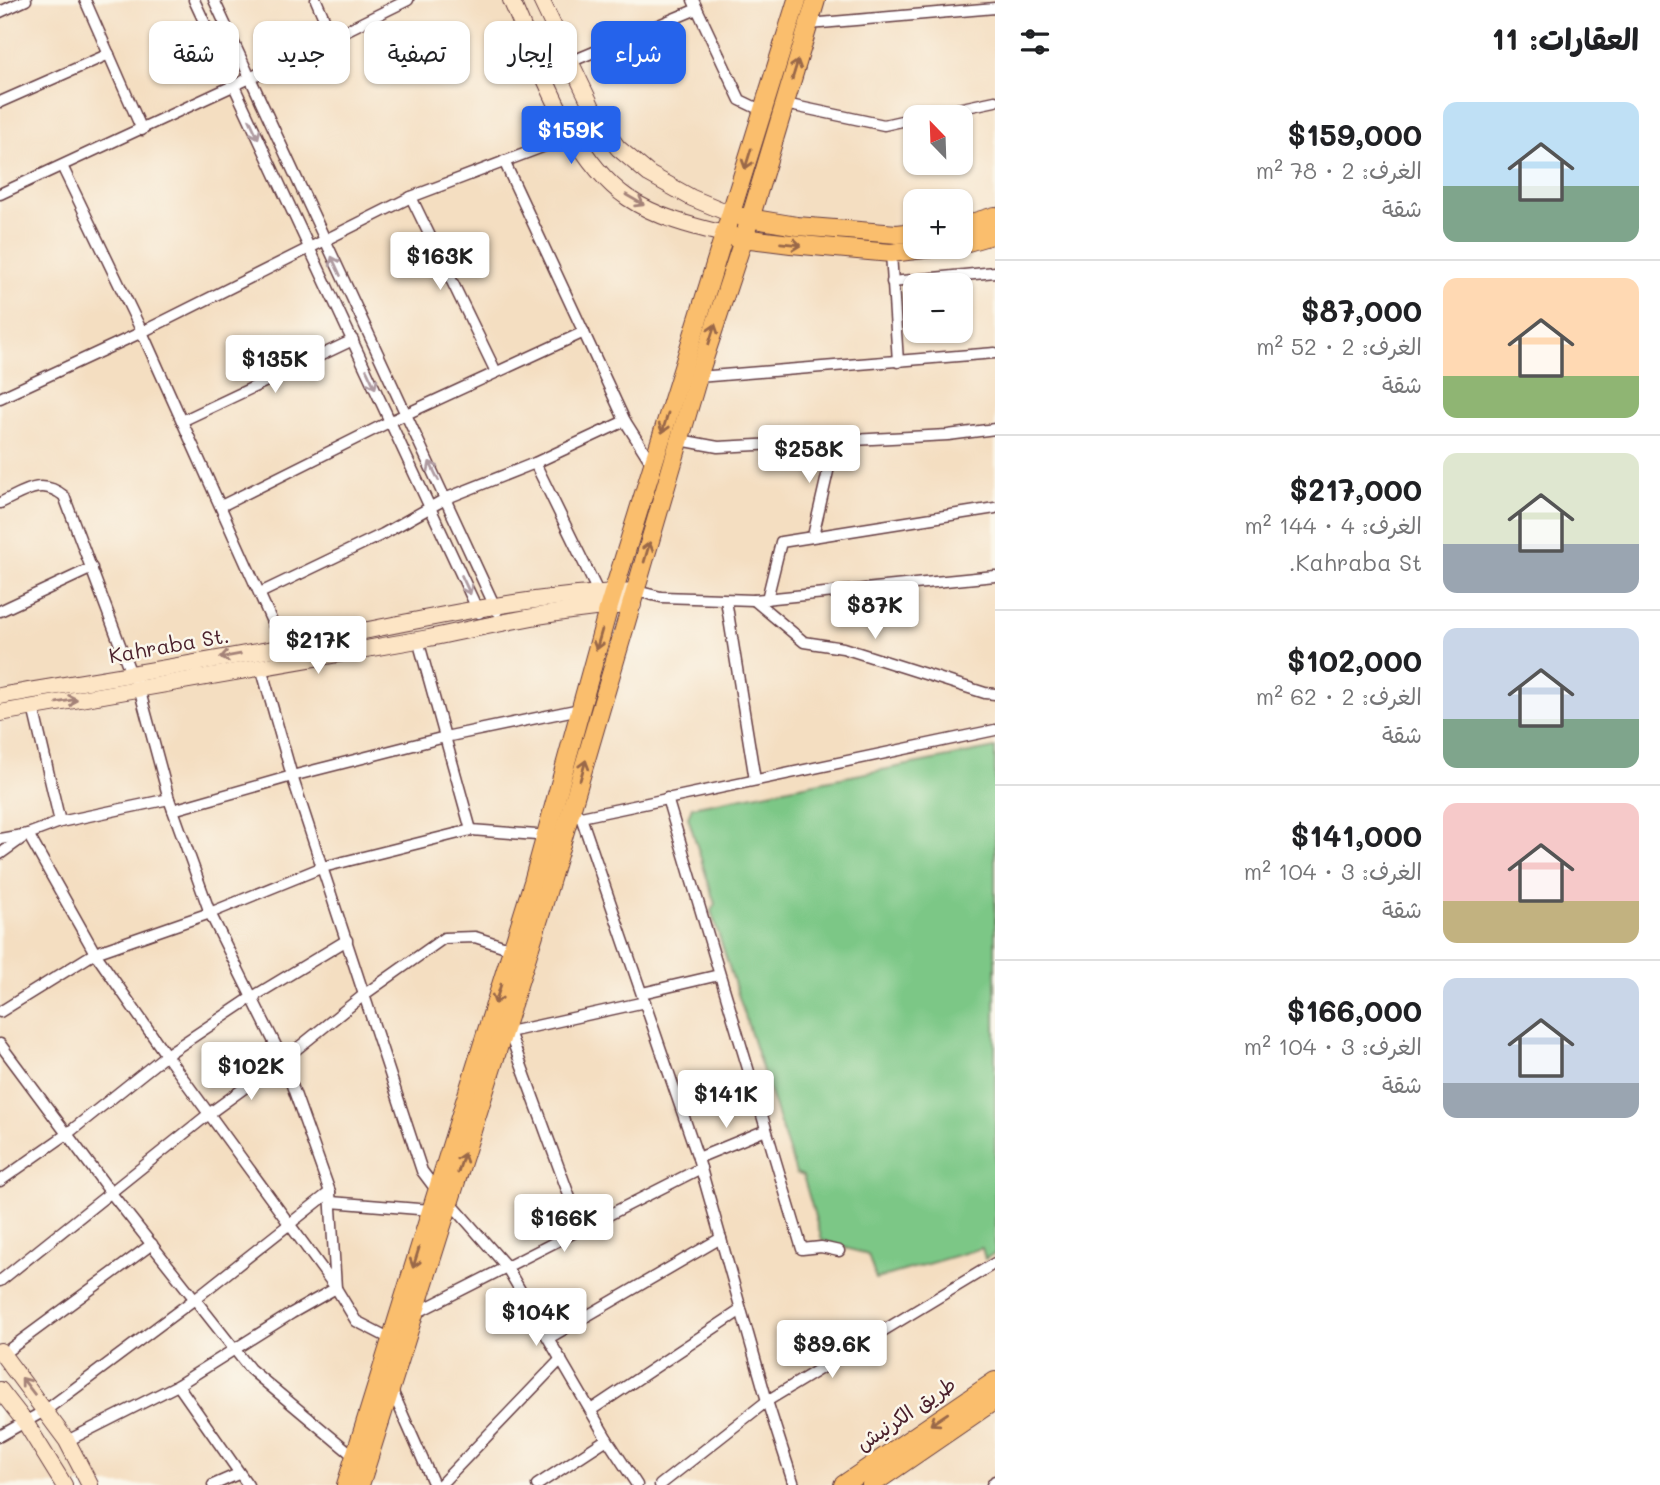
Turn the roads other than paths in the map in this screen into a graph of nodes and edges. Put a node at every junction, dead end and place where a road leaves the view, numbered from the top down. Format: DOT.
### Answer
graph roads {
  1 [pos="26,0"];
  2 [pos="85,0"];
  3 [pos="194,0"];
  4 [pos="214,0"];
  5 [pos="316,0"];
  6 [pos="408,0"];
  7 [pos="511,0"];
  8 [pos="541,0"];
  9 [pos="797,0"];
  10 [pos="816,0"];
  11 [pos="695,4"];
  12 [pos="995,8"];
  13 [pos="0,12"];
  14 [pos="325,21"];
  15 [pos="551,21"];
  16 [pos="809,24"];
  17 [pos="350,28"];
  18 [pos="109,54"];
  19 [pos="577,59"];
  20 [pos="253,76"];
  21 [pos="577,76"];
  22 [pos="250,78"];
  23 [pos="234,86"];
  24 [pos="995,101"];
  25 [pos="0,102"];
  26 [pos="785,104"];
  27 [pos="973,106"];
  28 [pos="763,111"];
  29 [pos="903,121"];
  30 [pos="599,122"];
  31 [pos="142,130"];
  32 [pos="571,134"];
  33 [pos="504,161"];
  34 [pos="62,166"];
  35 [pos="0,194"];
  36 [pos="411,197"];
  37 [pos="731,214"];
  38 [pos="995,216"];
  39 [pos="750,219"];
  40 [pos="973,222"];
  41 [pos="903,233"];
  42 [pos="724,234"];
  43 [pos="995,234"];
  44 [pos="744,239"];
  45 [pos="973,240"];
  46 [pos="324,241"];
  47 [pos="309,250"];
  48 [pos="903,252"];
  49 [pos="891,253"];
  50 [pos="995,272"];
  51 [pos="892,282"];
  52 [pos="142,332"];
  53 [pos="584,332"];
  54 [pos="354,340"];
  55 [pos="995,354"];
  56 [pos="898,362"];
  57 [pos="496,372"];
  58 [pos="698,377"];
  59 [pos="0,398"];
  60 [pos="406,414"];
  61 [pos="182,421"];
  62 [pos="391,421"];
  63 [pos="625,421"];
  64 [pos="995,429"];
  65 [pos="680,440"];
  66 [pos="835,440"];
  67 [pos="535,463"];
  68 [pos="652,464"];
  69 [pos="447,499"];
  70 [pos="1,500"];
  71 [pos="221,506"];
  72 [pos="430,508"];
  73 [pos="995,508"];
  74 [pos="813,536"];
  75 [pos="92,568"];
  76 [pos="995,576"];
  77 [pos="260,593"];
  78 [pos="607,597"];
  79 [pos="634,598"];
  80 [pos="767,599"];
  81 [pos="726,600"];
  82 [pos="754,600"];
  83 [pos="496,606"];
  84 [pos="477,609"];
  85 [pos="0,611"];
  86 [pos="502,623"];
  87 [pos="483,626"];
  88 [pos="418,640"];
  89 [pos="286,654"];
  90 [pos="261,667"];
  91 [pos="134,681"];
  92 [pos="995,694"];
  93 [pos="0,696"];
  94 [pos="33,707"];
  95 [pos="580,709"];
  96 [pos="0,713"];
  97 [pos="995,730"];
  98 [pos="445,737"];
  99 [pos="292,776"];
  100 [pos="755,780"];
  101 [pos="667,798"];
  102 [pos="169,799"];
  103 [pos="569,809"];
  104 [pos="173,810"];
  105 [pos="60,822"];
  106 [pos="471,830"];
  107 [pos="28,834"];
  108 [pos="554,837"];
  109 [pos="0,839"];
  110 [pos="0,854"];
  111 [pos="323,867"];
  112 [pos="210,913"];
  113 [pos="347,940"];
  114 [pos="512,948"];
  115 [pos="95,953"];
  116 [pos="719,975"];
  117 [pos="365,994"];
  118 [pos="251,998"];
  119 [pos="644,998"];
  120 [pos="0,1012"];
  121 [pos="508,1028"];
  122 [pos="0,1044"];
  123 [pos="166,1055"];
  124 [pos="283,1060"];
  125 [pos="210,1113"];
  126 [pos="766,1130"];
  127 [pos="67,1134"];
  128 [pos="700,1163"];
  129 [pos="0,1181"];
  130 [pos="111,1193"];
  131 [pos="443,1196"];
  132 [pos="330,1197"];
  133 [pos="431,1210"];
  134 [pos="291,1224"];
  135 [pos="582,1227"];
  136 [pos="721,1238"];
  137 [pos="152,1244"];
  138 [pos="839,1251"];
  139 [pos="995,1263"];
  140 [pos="506,1266"];
  141 [pos="0,1281"];
  142 [pos="336,1288"];
  143 [pos="196,1298"];
  144 [pos="741,1310"];
  145 [pos="414,1314"];
  146 [pos="549,1338"];
  147 [pos="391,1339"];
  148 [pos="236,1349"];
  149 [pos="1,1352"];
  150 [pos="561,1359"];
  151 [pos="995,1381"];
  152 [pos="178,1385"];
  153 [pos="391,1387"];
  154 [pos="0,1390"];
  155 [pos="995,1400"];
  156 [pos="767,1401"];
  157 [pos="46,1410"];
  158 [pos="591,1410"];
  159 [pos="25,1422"];
  160 [pos="0,1436"];
  161 [pos="607,1439"];
  162 [pos="67,1441"];
  163 [pos="355,1457"];
  164 [pos="238,1474"];
  165 [pos="64,1485"];
  166 [pos="90,1485"];
  167 [pos="213,1485"];
  168 [pos="248,1485"];
  169 [pos="346,1485"];
  170 [pos="360,1485"];
  171 [pos="434,1485"];
  172 [pos="440,1485"];
  173 [pos="537,1485"];
  174 [pos="637,1485"];
  175 [pos="660,1485"];
  176 [pos="794,1485"];
  177 [pos="843,1485"];
  178 [pos="871,1485"];
  1 -- 13 [label="street"];
  2 -- 18 [label="street"];
  3 -- 23 [label="street"];
  4 -- 22 [label="street"];
  5 -- 14 [label="street"];
  6 -- 17 [label="street"];
  7 -- 32 [label="main road"];
  8 -- 15 [label="main road"];
  9 -- 28 [label="main road"];
  10 -- 16 [label="main road"];
  11 -- 19 [label="street"];
  11 -- 28 [label="street"];
  12 -- 16 [label="street"];
  26 -- 16 [label="main road, one-way"];
  18 -- 25 [label="street"];
  18 -- 31 [label="street"];
  20 -- 22 [label="street"];
  21 -- 30 [label="main road"];
  22 -- 23 [label="street"];
  22 -- 46 [label="street"];
  23 -- 31 [label="street"];
  23 -- 47 [label="street, one-way"];
  24 -- 27 [label="street"];
  26 -- 29 [label="street"];
  26 -- 39 [label="main road"];
  28 -- 37 [label="main road, one-way"];
  30 -- 32 [label="street"];
  30 -- 37 [label="main road"];
  31 -- 34 [label="street"];
  32 -- 33 [label="street"];
  32 -- 42 [label="main road, one-way"];
  33 -- 36 [label="street"];
  33 -- 53 [label="street"];
  34 -- 35 [label="street"];
  34 -- 52 [label="street"];
  36 -- 46 [label="street"];
  36 -- 57 [label="street"];
  37 -- 39 [label="main road"];
  37 -- 42 [label="main road"];
  38 -- 40 [label="main road"];
  39 -- 41 [label="main road"];
  39 -- 44 [label="main road"];
  42 -- 44 [label="main road"];
  42 -- 68 [label="main road, one-way"];
  43 -- 45 [label="main road"];
  44 -- 49 [label="main road, one-way"];
  58 -- 44 [label="main road, one-way"];
  46 -- 47 [label="street"];
  60 -- 46 [label="street, one-way"];
  47 -- 52 [label="street"];
  47 -- 54 [label="street"];
  48 -- 49 [label="main road"];
  49 -- 51 [label="street"];
  50 -- 51 [label="street"];
  51 -- 56 [label="street"];
  52 -- 59 [label="street"];
  52 -- 61 [label="street"];
  53 -- 57 [label="street"];
  53 -- 63 [label="street"];
  54 -- 61 [label="street"];
  54 -- 62 [label="street, one-way"];
  55 -- 56 [label="street"];
  56 -- 58 [label="street"];
  57 -- 60 [label="street"];
  58 -- 65 [label="main road"];
  60 -- 62 [label="street"];
  69 -- 60 [label="street, one-way"];
  61 -- 71 [label="street"];
  62 -- 71 [label="street"];
  62 -- 72 [label="street"];
  63 -- 67 [label="street"];
  63 -- 68 [label="street"];
  64 -- 66 [label="street"];
  65 -- 66 [label="street"];
  79 -- 65 [label="main road, one-way"];
  66 -- 74 [label="street"];
  67 -- 69 [label="street"];
  67 -- 78 [label="street"];
  68 -- 78 [label="main road"];
  69 -- 72 [label="street"];
  69 -- 83 [label="street"];
  70 -- 75 [label="street"];
  71 -- 77 [label="street"];
  72 -- 77 [label="street"];
  72 -- 84 [label="street, one-way"];
  73 -- 74 [label="street"];
  74 -- 80 [label="street"];
  75 -- 85 [label="street"];
  75 -- 91 [label="street"];
  76 -- 80 [label="street"];
  77 -- 89 [label="street"];
  78 -- 79 [label="main road, Kahraba St."];
  78 -- 83 [label="main road, Kahraba St."];
  78 -- 86 [label="main road, Kahraba St."];
  78 -- 95 [label="main road, one-way"];
  79 -- 81 [label="street"];
  103 -- 79 [label="main road, one-way"];
  80 -- 82 [label="street"];
  81 -- 82 [label="street"];
  81 -- 100 [label="street"];
  82 -- 92 [label="street"];
  83 -- 84 [label="main road, Kahraba St."];
  83 -- 86 [label="street"];
  84 -- 87 [label="street"];
  84 -- 89 [label="main road, Kahraba St."];
  86 -- 87 [label="main road, Kahraba St."];
  87 -- 88 [label="main road, Kahraba St."];
  88 -- 89 [label="main road, Kahraba St."];
  88 -- 98 [label="street"];
  89 -- 90 [label="main road, Kahraba St."];
  89 -- 91 [label="main road, Kahraba St., one-way"];
  90 -- 91 [label="main road, Kahraba St."];
  90 -- 99 [label="street"];
  91 -- 93 [label="main road, Kahraba St."];
  94 -- 91 [label="main road, Kahraba St., one-way"];
  91 -- 102 [label="street"];
  94 -- 96 [label="main road, Kahraba St."];
  94 -- 105 [label="street"];
  95 -- 98 [label="street"];
  95 -- 103 [label="main road"];
  97 -- 100 [label="street"];
  98 -- 99 [label="street"];
  98 -- 106 [label="street"];
  99 -- 104 [label="street"];
  99 -- 111 [label="street"];
  100 -- 101 [label="street"];
  101 -- 103 [label="street"];
  101 -- 116 [label="street"];
  102 -- 104 [label="street"];
  102 -- 105 [label="street"];
  103 -- 108 [label="main road"];
  103 -- 119 [label="street"];
  104 -- 112 [label="street"];
  105 -- 107 [label="street"];
  106 -- 108 [label="street"];
  106 -- 111 [label="street"];
  107 -- 109 [label="street"];
  107 -- 110 [label="street"];
  107 -- 115 [label="street"];
  108 -- 114 [label="main road"];
  108 -- 121 [label="main road"];
  111 -- 112 [label="street"];
  111 -- 113 [label="street"];
  112 -- 115 [label="street"];
  112 -- 118 [label="street"];
  113 -- 117 [label="street"];
  113 -- 118 [label="street"];
  114 -- 117 [label="street"];
  114 -- 131 [label="main road, one-way"];
  115 -- 120 [label="street"];
  115 -- 123 [label="street"];
  116 -- 119 [label="street"];
  116 -- 126 [label="street"];
  117 -- 124 [label="street"];
  117 -- 131 [label="street"];
  118 -- 123 [label="street"];
  118 -- 124 [label="street"];
  119 -- 121 [label="street"];
  119 -- 128 [label="street"];
  131 -- 121 [label="main road, one-way"];
  121 -- 135 [label="street"];
  122 -- 127 [label="street"];
  123 -- 125 [label="street"];
  123 -- 127 [label="street"];
  124 -- 125 [label="street"];
  124 -- 132 [label="street"];
  125 -- 130 [label="street"];
  125 -- 134 [label="street"];
  126 -- 128 [label="street"];
  126 -- 138 [label="street"];
  127 -- 129 [label="street"];
  127 -- 130 [label="street"];
  128 -- 135 [label="street"];
  128 -- 136 [label="street"];
  130 -- 137 [label="street"];
  130 -- 141 [label="street"];
  131 -- 133 [label="main road"];
  131 -- 140 [label="street"];
  131 -- 145 [label="main road"];
  132 -- 133 [label="street"];
  132 -- 134 [label="street"];
  132 -- 142 [label="street"];
  133 -- 147 [label="main road, one-way"];
  134 -- 142 [label="street"];
  134 -- 143 [label="street"];
  135 -- 140 [label="street"];
  136 -- 144 [label="street"];
  136 -- 146 [label="street"];
  137 -- 143 [label="street"];
  137 -- 149 [label="street"];
  139 -- 156 [label="street"];
  140 -- 145 [label="street"];
  140 -- 146 [label="street"];
  142 -- 147 [label="street"];
  142 -- 148 [label="street"];
  143 -- 148 [label="street"];
  143 -- 157 [label="street"];
  144 -- 156 [label="street"];
  144 -- 158 [label="street"];
  145 -- 153 [label="main road"];
  146 -- 150 [label="street"];
  147 -- 163 [label="main road"];
  148 -- 152 [label="street"];
  148 -- 163 [label="street"];
  157 -- 149 [label="main road, one-way"];
  150 -- 158 [label="street"];
  150 -- 172 [label="street"];
  151 -- 177 [label="main road, طريق الكرنيش, one-way"];
  152 -- 162 [label="street"];
  152 -- 164 [label="street"];
  153 -- 170 [label="main road"];
  153 -- 171 [label="street"];
  154 -- 159 [label="main road"];
  155 -- 178 [label="main road, طريق الكرنيش"];
  156 -- 175 [label="street"];
  156 -- 176 [label="street"];
  157 -- 159 [label="street"];
  157 -- 162 [label="main road"];
  158 -- 161 [label="street"];
  159 -- 160 [label="street"];
  159 -- 165 [label="main road"];
  161 -- 173 [label="street"];
  161 -- 174 [label="street"];
  162 -- 166 [label="main road"];
  163 -- 169 [label="main road"];
  164 -- 167 [label="street"];
  164 -- 168 [label="street"];
}
